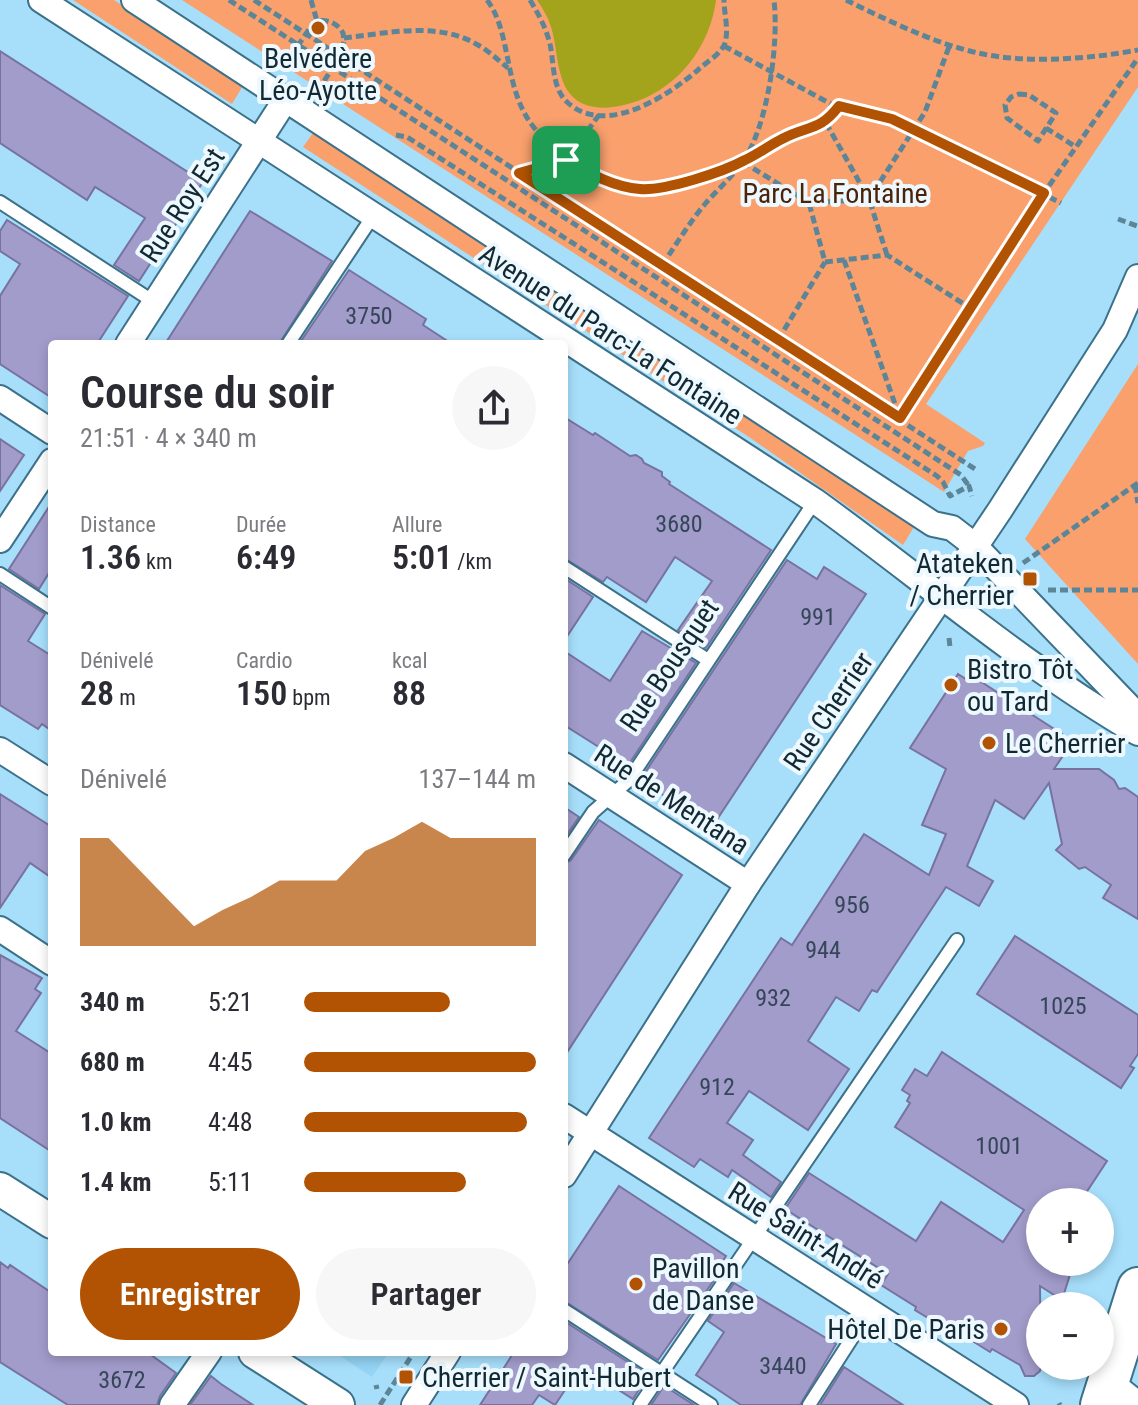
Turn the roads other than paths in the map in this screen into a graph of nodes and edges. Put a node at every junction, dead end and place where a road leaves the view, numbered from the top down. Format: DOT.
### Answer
graph roads {
  1 [pos="41,0"];
  2 [pos="134,0"];
  3 [pos="286,99"];
  4 [pos="259,142"];
  5 [pos="0,202"];
  6 [pos="373,216"];
  7 [pos="1138,277"];
  8 [pos="154,302"];
  9 [pos="1138,309"];
  10 [pos="1115,330"];
  11 [pos="130,340"];
  12 [pos="291,340"];
  13 [pos="565,340"];
  14 [pos="568,342"];
  15 [pos="0,398"];
  16 [pos="48,429"];
  17 [pos="48,467"];
  18 [pos="815,501"];
  19 [pos="0,540"];
  20 [pos="974,545"];
  21 [pos="568,570"];
  22 [pos="0,574"];
  23 [pos="940,598"];
  24 [pos="48,605"];
  25 [pos="708,660"];
  26 [pos="1138,716"];
  27 [pos="1138,733"];
  28 [pos="0,750"];
  29 [pos="568,768"];
  30 [pos="48,780"];
  31 [pos="611,795"];
  32 [pos="568,849"];
  33 [pos="748,884"];
  34 [pos="0,929"];
  35 [pos="957,940"];
  36 [pos="48,960"];
  37 [pos="568,1119"];
  38 [pos="590,1133"];
  39 [pos="568,1169"];
  40 [pos="0,1189"];
  41 [pos="48,1219"];
  42 [pos="754,1237"];
  43 [pos="1138,1288"];
  44 [pos="870,1310"];
  45 [pos="568,1313"];
  46 [pos="206,1356"];
  47 [pos="261,1356"];
  48 [pos="445,1356"];
  49 [pos="660,1373"];
  50 [pos="1116,1397"];
  51 [pos="172,1405"];
  52 [pos="338,1405"];
  53 [pos="414,1405"];
  54 [pos="640,1405"];
  55 [pos="711,1405"];
  56 [pos="809,1405"];
  57 [pos="1016,1405"];
  1 -- 4 [label="street, Avenue du Parc-La Fontaine"];
  2 -- 3 [label="street, Avenue du Parc-La Fontaine"];
  3 -- 4 [label="street, Rue Roy Est"];
  3 -- 20 [label="street, Avenue du Parc-La Fontaine"];
  4 -- 6 [label="street, Avenue du Parc-La Fontaine"];
  4 -- 8 [label="street, Rue Roy Est"];
  5 -- 8 [label="lane"];
  6 -- 12 [label="lane"];
  6 -- 13 [label="street, Avenue du Parc-La Fontaine"];
  7 -- 10 [label="street, Rue Cherrier"];
  8 -- 11 [label="street, Rue Roy Est"];
  9 -- 10 [label="street"];
  10 -- 20 [label="street, Rue Cherrier"];
  14 -- 18 [label="street, Avenue du Parc-La Fontaine"];
  15 -- 16 [label="street"];
  17 -- 19 [label="street"];
  18 -- 23 [label="street, Avenue du Parc-La Fontaine"];
  18 -- 25 [label="lane, Rue Bousquet"];
  20 -- 23 [label="street, Rue Cherrier"];
  20 -- 26 [label="street, Avenue du Parc-La Fontaine"];
  21 -- 25 [label="lane"];
  22 -- 24 [label="lane"];
  23 -- 27 [label="street, Avenue du Parc-La Fontaine"];
  23 -- 33 [label="street, Rue Cherrier"];
  25 -- 31 [label="lane, Rue Bousquet"];
  28 -- 30 [label="street"];
  29 -- 31 [label="street, Rue de Mentana"];
  31 -- 32 [label="lane, Rue Bousquet"];
  31 -- 33 [label="street, Rue de Mentana"];
  33 -- 38 [label="street, Rue Cherrier"];
  34 -- 36 [label="street"];
  35 -- 42 [label="lane"];
  37 -- 38 [label="street, Rue Saint-André"];
  38 -- 39 [label="street, Rue Cherrier"];
  38 -- 42 [label="street, Rue Saint-André"];
  40 -- 41 [label="street"];
  42 -- 44 [label="street, Rue Saint-André"];
  42 -- 49 [label="lane"];
  43 -- 50 [label="main road"];
  44 -- 56 [label="lane"];
  44 -- 57 [label="street, Rue Saint-André"];
  45 -- 49 [label="lane"];
  46 -- 51 [label="street"];
  47 -- 52 [label="street"];
  48 -- 53 [label="street"];
  49 -- 54 [label="lane"];
  49 -- 55 [label="lane"];
}
